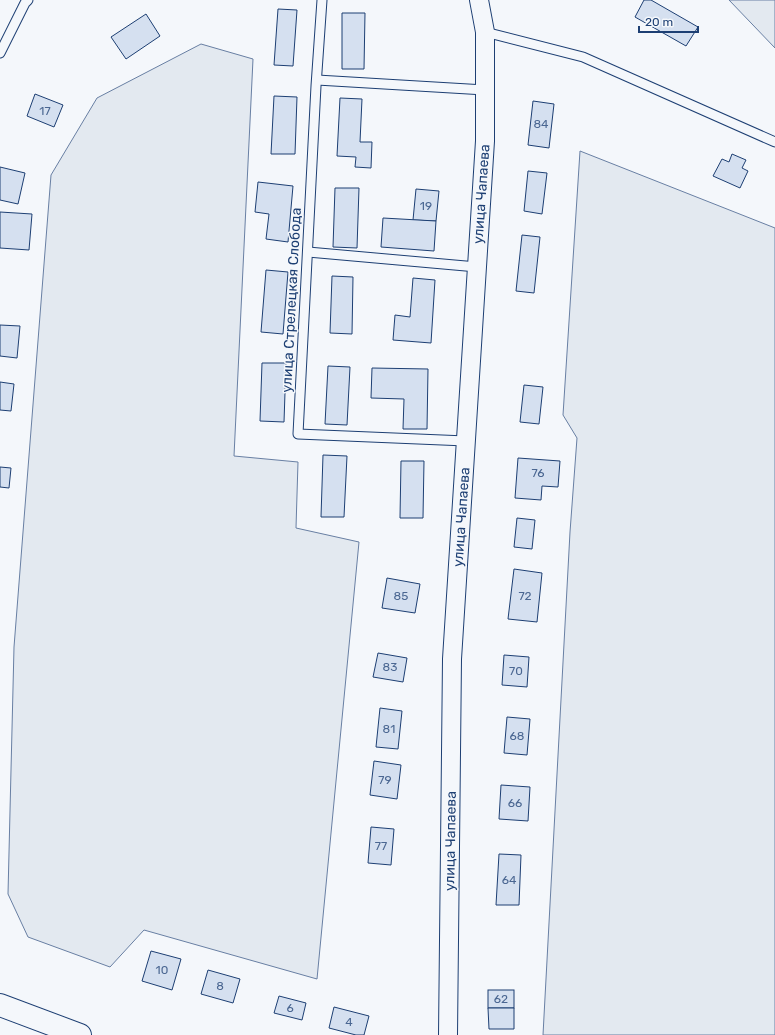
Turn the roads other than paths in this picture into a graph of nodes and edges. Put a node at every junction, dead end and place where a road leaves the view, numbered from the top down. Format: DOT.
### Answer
graph roads {
  1 [pos="28,0"];
  2 [pos="322,0"];
  3 [pos="479,0"];
  4 [pos="485,32"];
  5 [pos="0,53"];
  6 [pos="317,80"];
  7 [pos="485,90"];
  8 [pos="775,142"];
  9 [pos="308,252"];
  10 [pos="477,267"];
  11 [pos="466,441"];
  12 [pos="0,1004"];
  13 [pos="80,1035"];
  14 [pos="448,1035"];
  1 -- 5 [label="lane"];
  2 -- 6 [label="lane, улица Стрелецкая Слобода"];
  3 -- 4 [label="street, улица Чапаева"];
  4 -- 7 [label="street, улица Чапаева"];
  4 -- 8 [label="lane"];
  6 -- 7 [label="lane"];
  6 -- 9 [label="lane, улица Стрелецкая Слобода"];
  7 -- 10 [label="street, улица Чапаева"];
  9 -- 10 [label="lane"];
  9 -- 11 [label="lane, улица Стрелецкая Слобода"];
  10 -- 11 [label="street, улица Чапаева"];
  11 -- 14 [label="street, улица Чапаева"];
  12 -- 13 [label="main road"];
}
